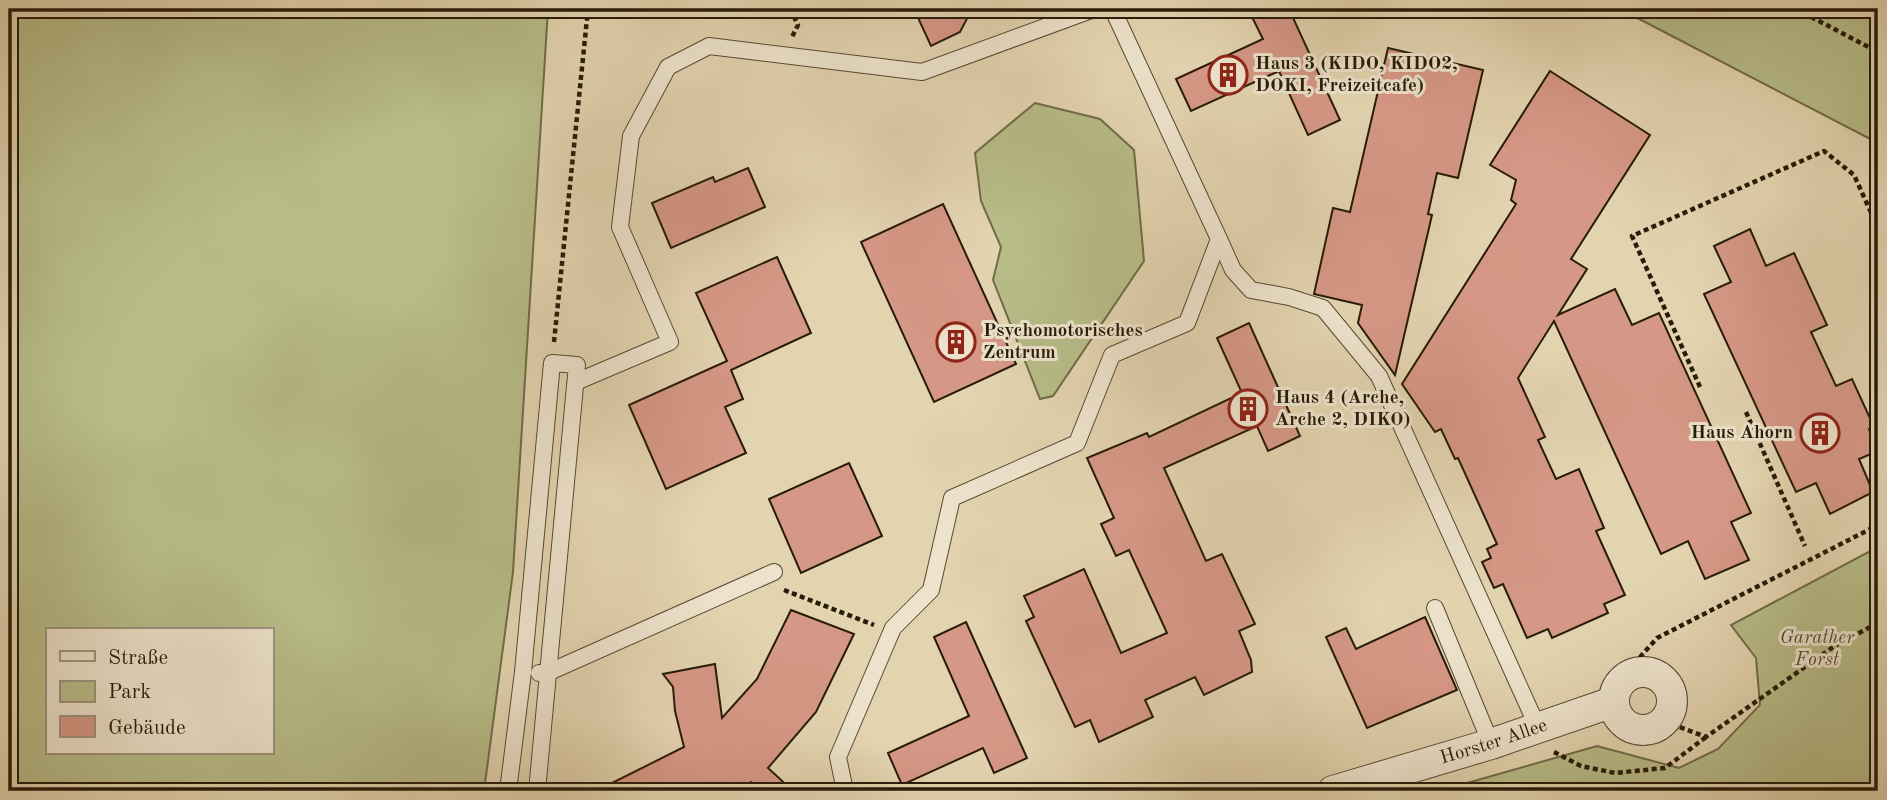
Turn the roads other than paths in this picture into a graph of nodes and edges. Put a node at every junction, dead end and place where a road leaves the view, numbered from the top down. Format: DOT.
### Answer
graph roads {
  1 [pos="1094,9"];
  2 [pos="1106,9"];
  3 [pos="1219,239"];
  4 [pos="576,382"];
  5 [pos="774,572"];
  6 [pos="1435,608"];
  7 [pos="523,672"];
  8 [pos="547,673"];
  9 [pos="1613,702"];
  10 [pos="1538,728"];
  11 [pos="1492,744"];
  12 [pos="508,791"];
  13 [pos="537,791"];
  14 [pos="845,791"];
  15 [pos="1333,791"];
  1 -- 4 [label="lane"];
  2 -- 3 [label="lane"];
  3 -- 10 [label="lane"];
  3 -- 14 [label="lane"];
  4 -- 7 [label="lane"];
  4 -- 8 [label="lane"];
  5 -- 8 [label="lane"];
  6 -- 11 [label="lane"];
  7 -- 8 [label="lane"];
  7 -- 12 [label="lane"];
  8 -- 13 [label="lane"];
  9 -- 9 [label="street"];
  9 -- 10 [label="street, Horster Allee"];
  10 -- 11 [label="street, Horster Allee"];
  11 -- 15 [label="street, Horster Allee"];
}
